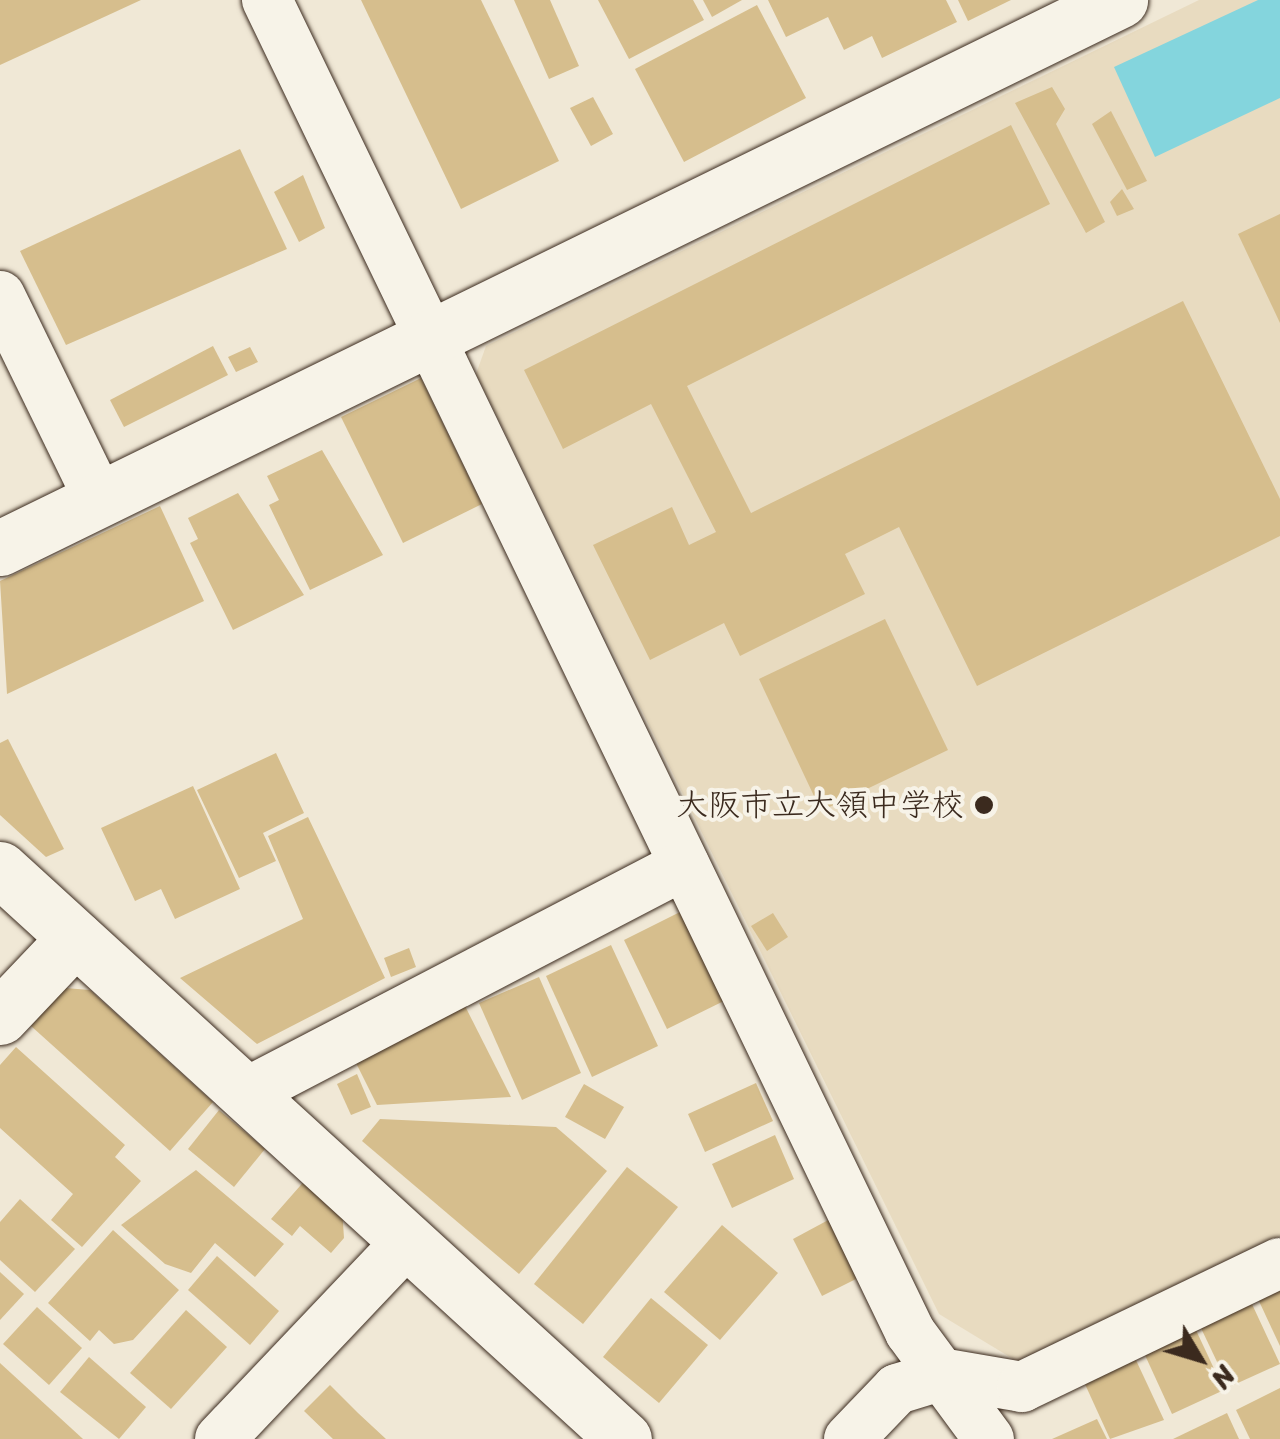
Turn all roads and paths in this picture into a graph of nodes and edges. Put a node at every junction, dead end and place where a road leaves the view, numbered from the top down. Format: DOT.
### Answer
graph roads {
  1 [pos="267,0"];
  2 [pos="1120,0"];
  3 [pos="0,296"];
  4 [pos="432,337"];
  5 [pos="100,501"];
  6 [pos="0,548"];
  7 [pos="684,865"];
  8 [pos="0,869"];
  9 [pos="75,938"];
  10 [pos="0,1017"];
  11 [pos="246,1093"];
  12 [pos="406,1243"];
  13 [pos="1280,1262"];
  14 [pos="946,1374"];
  15 [pos="220,1439"];
  16 [pos="624,1439"];
  17 [pos="849,1439"];
  18 [pos="989,1439"];
  1 -- 4 [label="street"];
  2 -- 4 [label="street"];
  3 -- 5 [label="street"];
  4 -- 5 [label="street"];
  4 -- 7 [label="street"];
  5 -- 6 [label="street"];
  7 -- 11 [label="street"];
  7 -- 14 [label="street"];
  8 -- 9 [label="street"];
  9 -- 10 [label="street"];
  9 -- 11 [label="street"];
  11 -- 12 [label="street"];
  12 -- 15 [label="street"];
  12 -- 16 [label="street"];
  13 -- 14 [label="street"];
  14 -- 17 [label="street"];
  14 -- 18 [label="street"];
}
